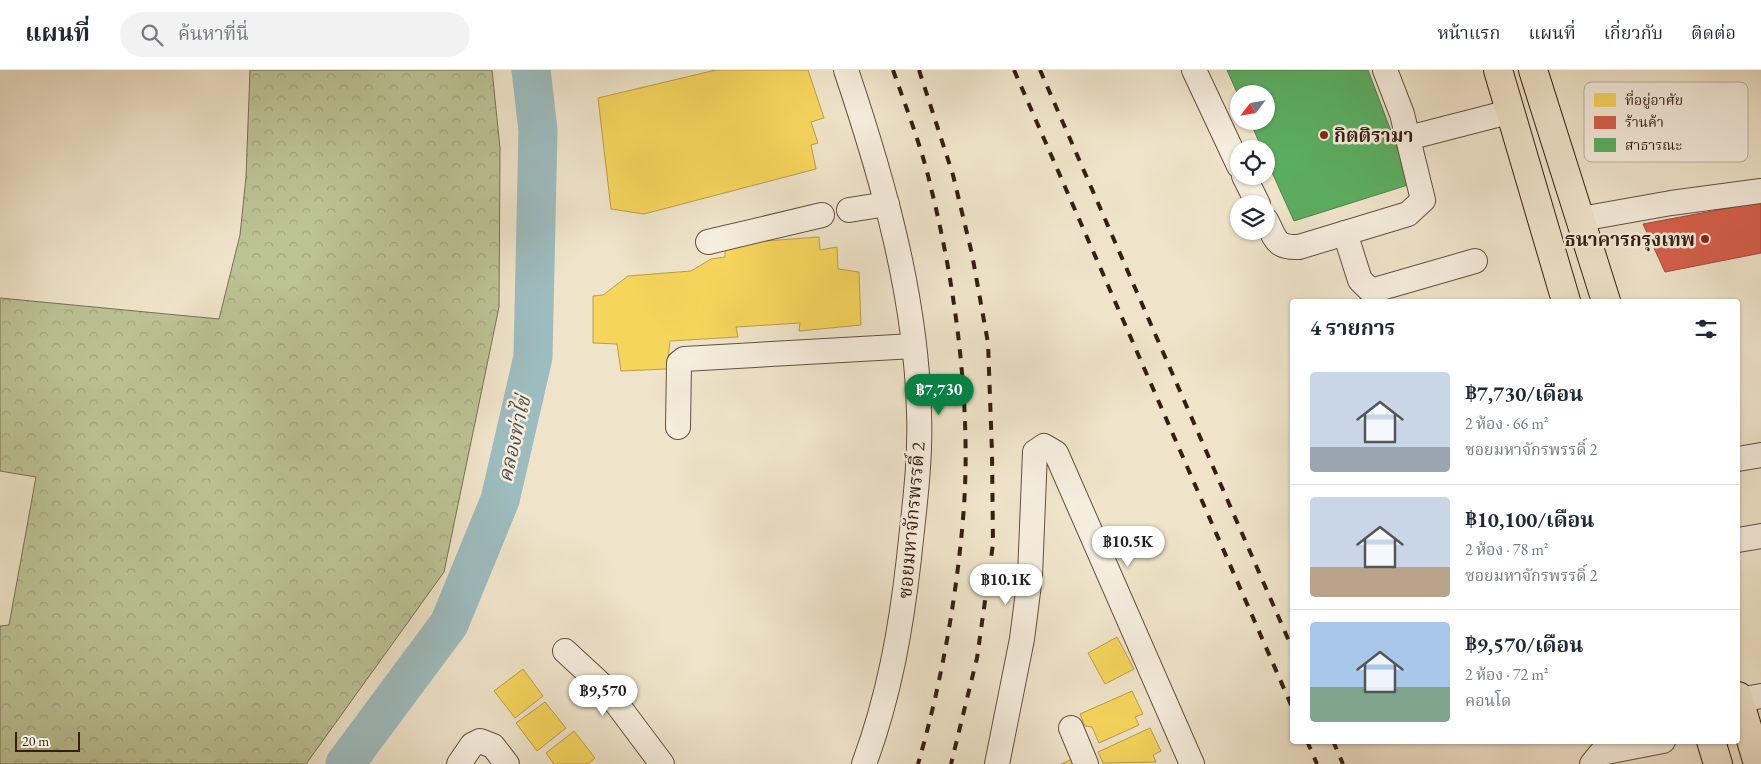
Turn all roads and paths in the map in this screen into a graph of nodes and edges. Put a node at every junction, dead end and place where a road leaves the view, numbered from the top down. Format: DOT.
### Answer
graph roads {
  1 [pos="846,70"];
  2 [pos="1194,70"];
  3 [pos="1385,70"];
  4 [pos="1498,70"];
  5 [pos="1533,70"];
  6 [pos="1509,112"];
  7 [pos="1408,138"];
  8 [pos="1230,147"];
  9 [pos="1761,191"];
  10 [pos="887,204"];
  11 [pos="850,210"];
  12 [pos="822,215"];
  13 [pos="1581,219"];
  14 [pos="1345,232"];
  15 [pos="1275,238"];
  16 [pos="708,242"];
  17 [pos="1475,261"];
  18 [pos="1565,299"];
  19 [pos="1605,299"];
  20 [pos="914,346"];
  21 [pos="678,428"];
  22 [pos="1761,455"];
  23 [pos="1740,459"];
  24 [pos="1761,536"];
  25 [pos="1740,540"];
  26 [pos="565,651"];
  27 [pos="1746,697"];
  28 [pos="1071,728"];
  29 [pos="1648,744"];
  30 [pos="1712,744"];
  31 [pos="459,764"];
  32 [pos="507,764"];
  33 [pos="662,764"];
  34 [pos="864,764"];
  35 [pos="997,764"];
  36 [pos="1086,764"];
  37 [pos="1192,764"];
  38 [pos="1592,764"];
  39 [pos="1718,764"];
  40 [pos="1758,764"];
  1 -- 10 [label="street, ซอยมหาจักรพรรดิ์ 2"];
  2 -- 8 [label="street"];
  3 -- 7 [label="street"];
  4 -- 6 [label="main road"];
  5 -- 13 [label="main road"];
  6 -- 7 [label="street"];
  6 -- 18 [label="main road"];
  7 -- 14 [label="street"];
  9 -- 13 [label="street"];
  10 -- 11 [label="street"];
  10 -- 20 [label="street, ซอยมหาจักรพรรดิ์ 2"];
  12 -- 16 [label="street"];
  13 -- 19 [label="main road"];
  14 -- 15 [label="street"];
  14 -- 17 [label="street"];
  20 -- 21 [label="street"];
  20 -- 34 [label="street, ซอยมหาจักรพรรดิ์ 2"];
  22 -- 23 [label="street"];
  24 -- 25 [label="street"];
  26 -- 33 [label="street"];
  27 -- 40 [label="main road"];
  28 -- 36 [label="street"];
  29 -- 38 [label="street"];
  30 -- 39 [label="main road"];
  31 -- 32 [label="street"];
  35 -- 37 [label="street"];
}
